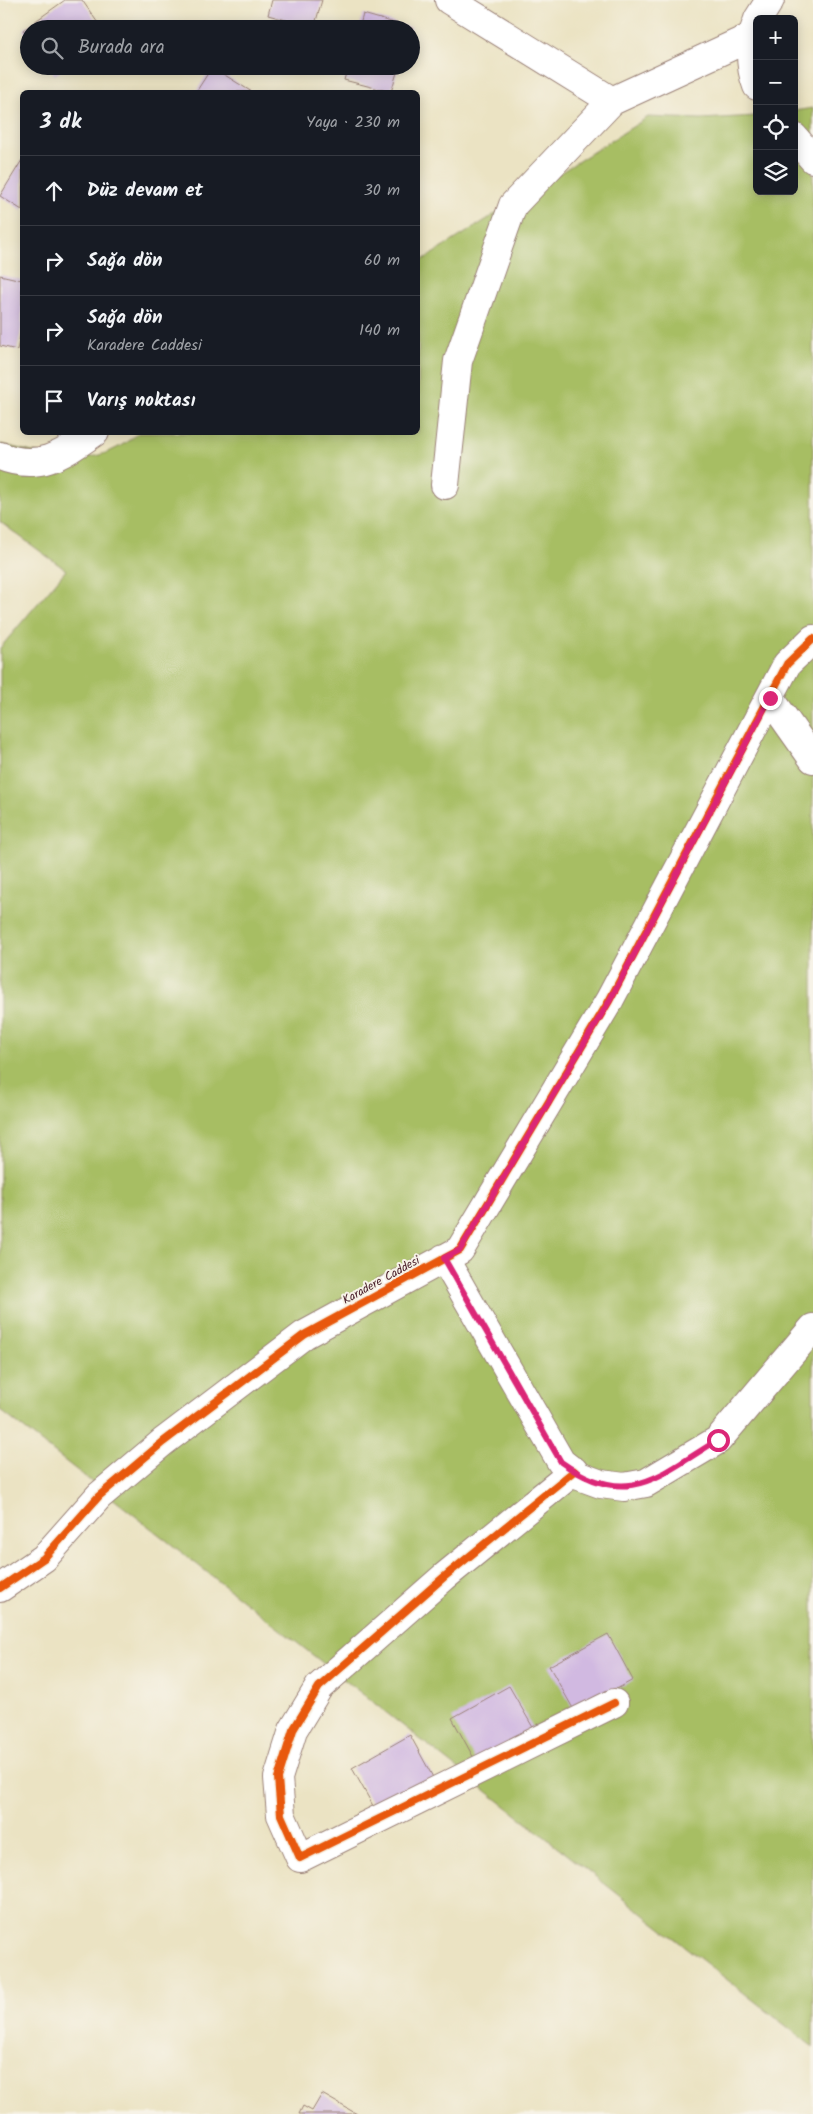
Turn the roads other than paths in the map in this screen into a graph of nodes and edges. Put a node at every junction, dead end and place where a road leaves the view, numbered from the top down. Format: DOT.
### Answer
graph roads {
  1 [pos="449,0"];
  2 [pos="770,0"];
  3 [pos="761,15"];
  4 [pos="753,27"];
  5 [pos="753,57"];
  6 [pos="753,76"];
  7 [pos="612,101"];
  8 [pos="798,142"];
  9 [pos="813,159"];
  10 [pos="91,435"];
  11 [pos="0,456"];
  12 [pos="445,485"];
  13 [pos="813,639"];
  14 [pos="770,698"];
  15 [pos="813,759"];
  16 [pos="444,1258"];
  17 [pos="813,1328"];
  18 [pos="574,1471"];
  19 [pos="0,1588"];
  20 [pos="614,1703"];
  1 -- 7 [label="street"];
  2 -- 3 [label="street"];
  4 -- 7 [label="street"];
  5 -- 6 [label="street"];
  7 -- 12 [label="street"];
  8 -- 9 [label="street"];
  10 -- 11 [label="street"];
  13 -- 14 [label="street, Karadere Caddesi"];
  14 -- 15 [label="street"];
  14 -- 16 [label="street, Karadere Caddesi"];
  16 -- 18 [label="street"];
  16 -- 19 [label="street, Karadere Caddesi"];
  17 -- 18 [label="street"];
  18 -- 20 [label="street"];
}
